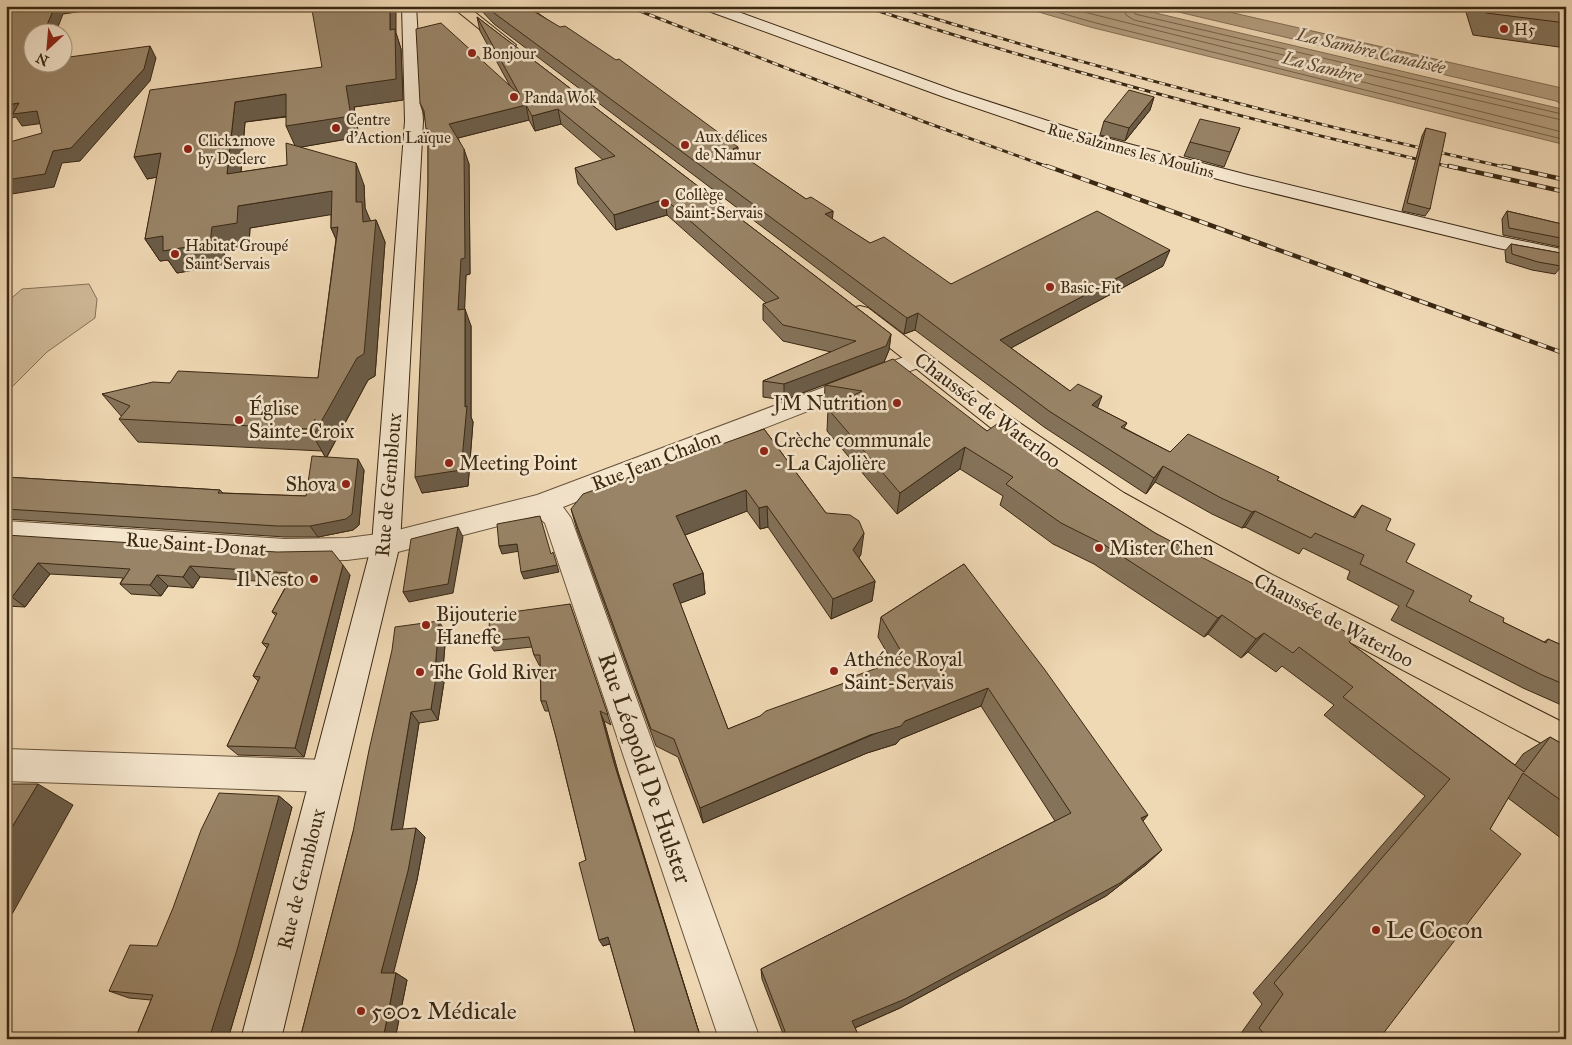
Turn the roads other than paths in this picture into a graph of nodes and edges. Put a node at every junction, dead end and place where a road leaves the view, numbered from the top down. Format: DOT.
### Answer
graph roads {
  1 [pos="458,6"];
  2 [pos="708,6"];
  3 [pos="413,7"];
  4 [pos="526,58"];
  5 [pos="1566,256"];
  6 [pos="846,302"];
  7 [pos="920,359"];
  8 [pos="542,504"];
  9 [pos="6,532"];
  10 [pos="386,544"];
  11 [pos="1566,741"];
  12 [pos="6,765"];
  13 [pos="327,776"];
  14 [pos="261,1039"];
  15 [pos="740,1039"];
  1 -- 4 [label="main road"];
  2 -- 5 [label="street, Rue Salzinnes les Moulins"];
  3 -- 10 [label="street, Rue de Gembloux"];
  6 -- 7 [label="main road, Chaussée de Waterloo"];
  7 -- 8 [label="street, Rue Jean Chalon"];
  7 -- 11 [label="main road, Chaussée de Waterloo"];
  8 -- 10 [label="street, Rue Jean Chalon"];
  8 -- 15 [label="street, Rue Léopold De Hulster"];
  9 -- 10 [label="street, Rue Saint-Donat"];
  10 -- 13 [label="street, Rue de Gembloux"];
  12 -- 13 [label="street"];
  13 -- 14 [label="street, Rue de Gembloux"];
}
